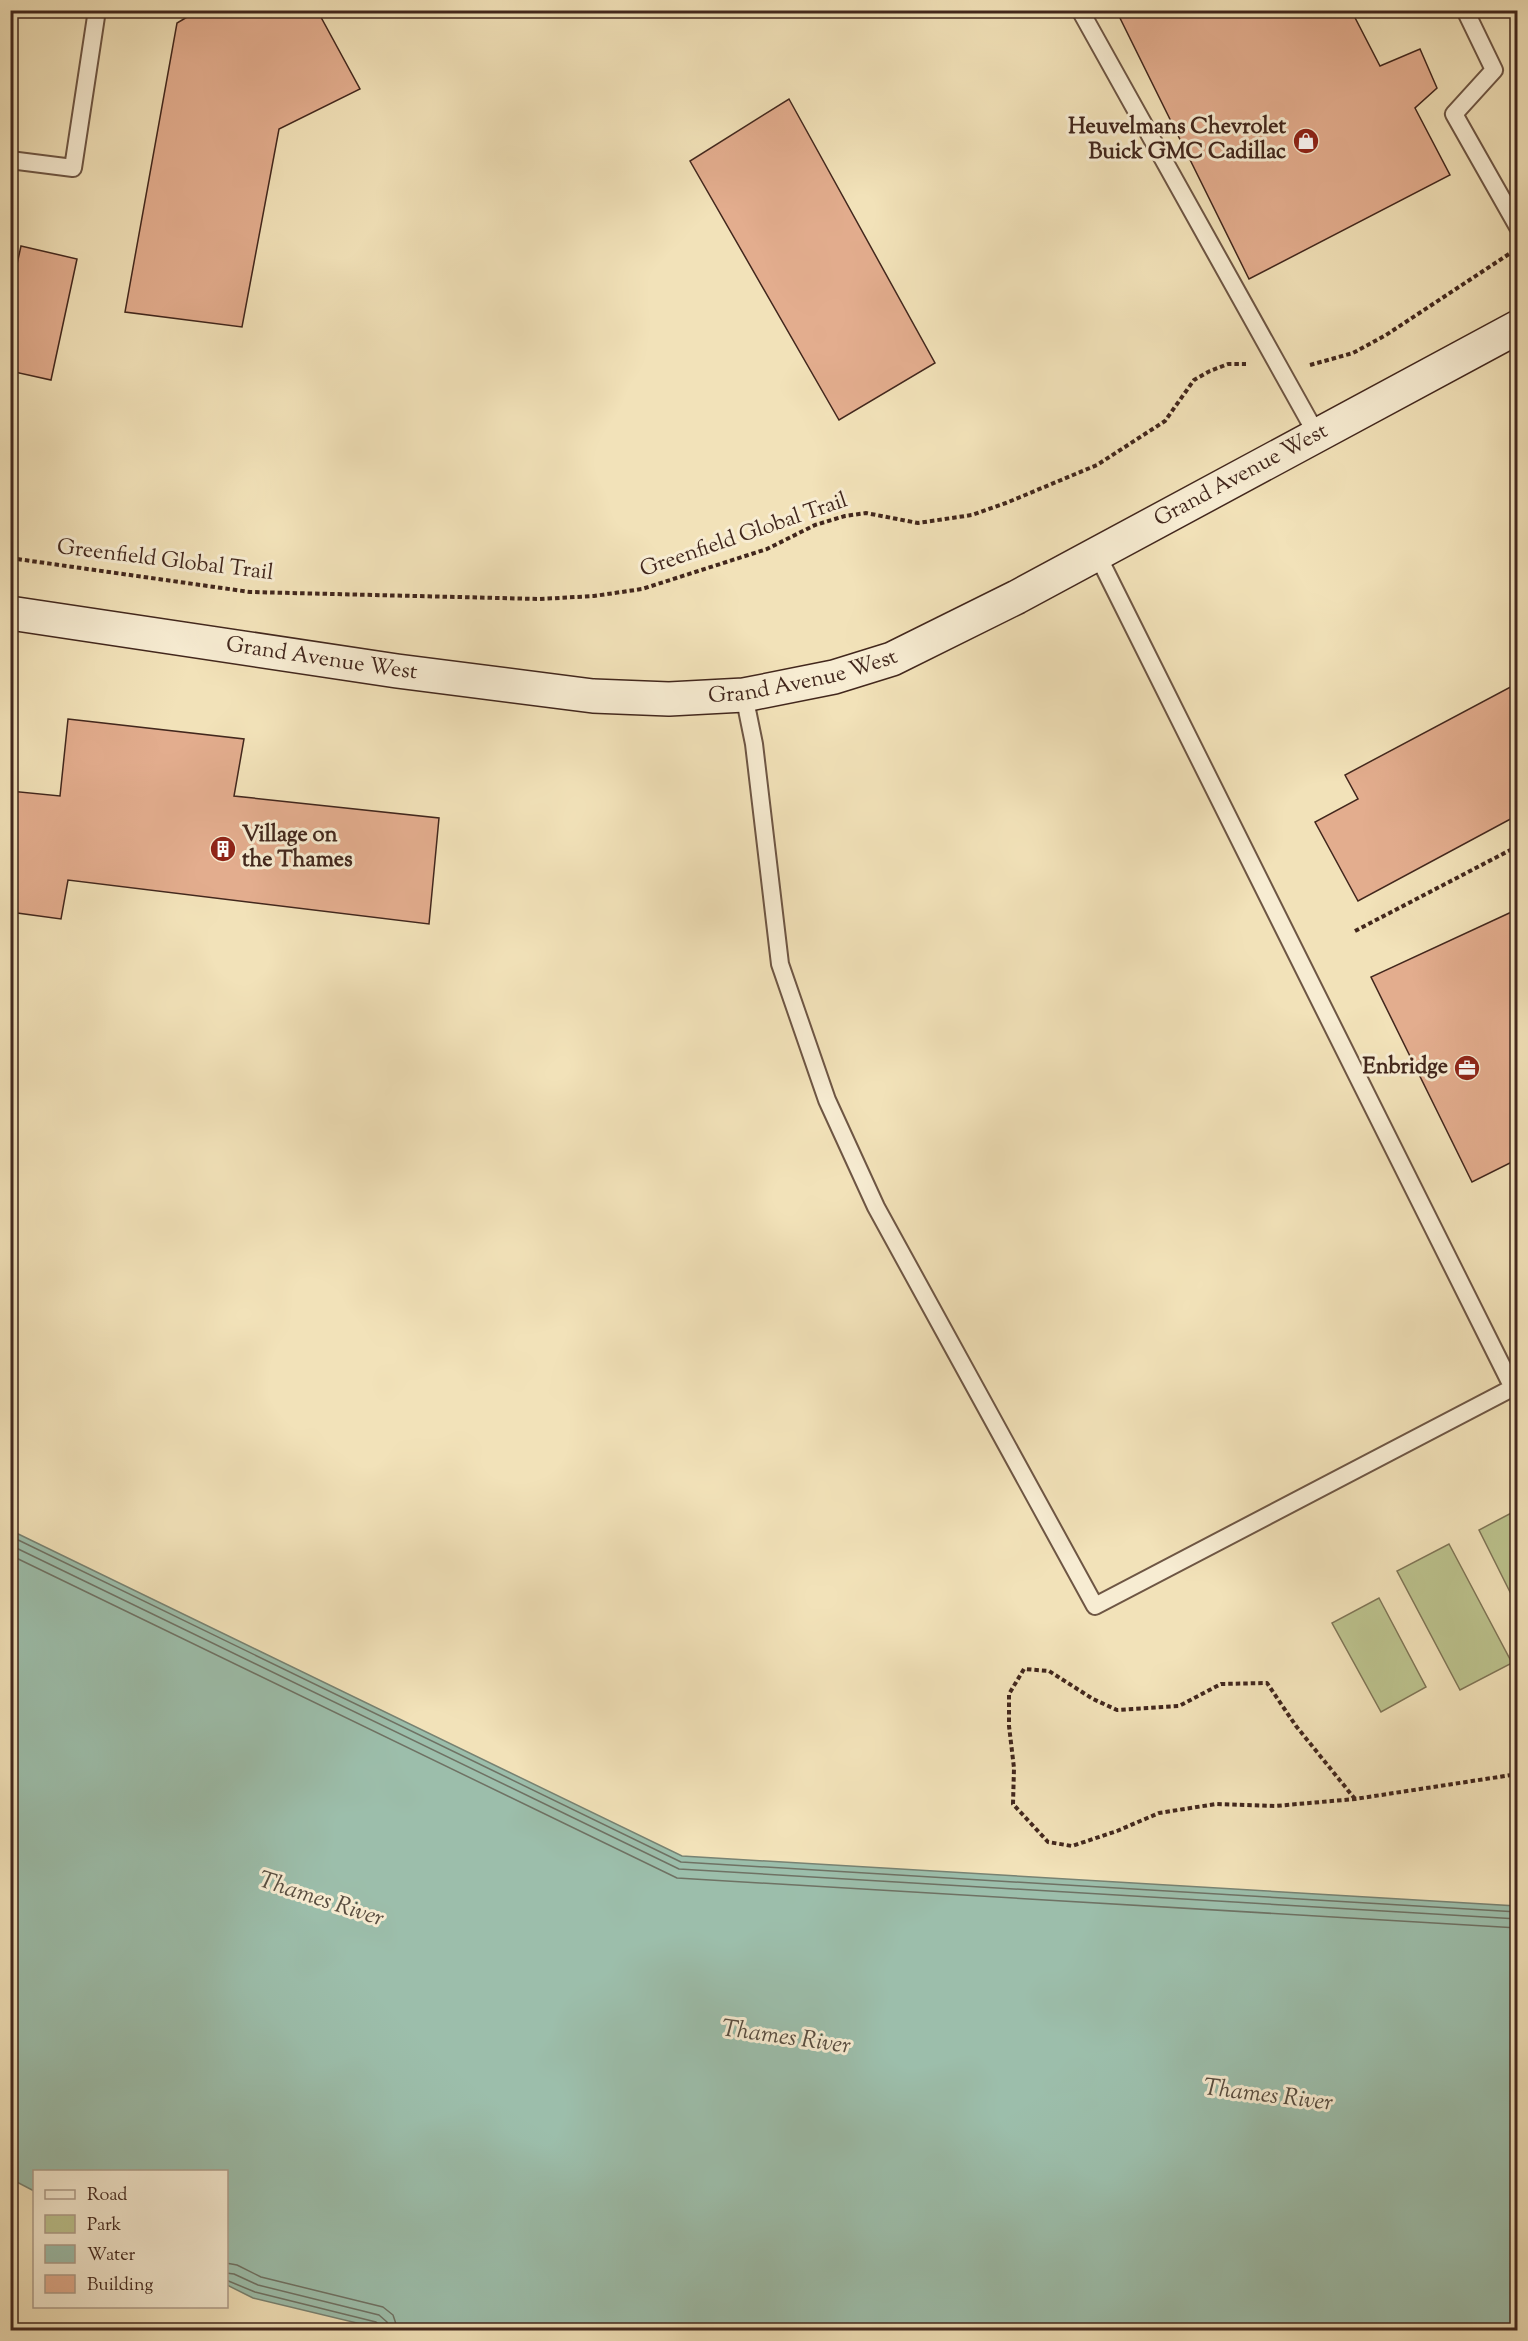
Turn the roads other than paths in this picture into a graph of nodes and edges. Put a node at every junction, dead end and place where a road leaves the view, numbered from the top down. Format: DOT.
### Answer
graph roads {
  1 [pos="97,10"];
  2 [pos="1080,10"];
  3 [pos="1465,10"];
  4 [pos="10,160"];
  5 [pos="1518,227"];
  6 [pos="1518,327"];
  7 [pos="1317,435"];
  8 [pos="1097,554"];
  9 [pos="10,613"];
  10 [pos="744,695"];
  11 [pos="1515,1387"];
  1 -- 4 [label="lane"];
  2 -- 7 [label="lane"];
  3 -- 5 [label="lane"];
  6 -- 7 [label="main road, Grand Avenue West"];
  7 -- 8 [label="main road, Grand Avenue West"];
  8 -- 10 [label="main road, Grand Avenue West"];
  8 -- 11 [label="lane"];
  9 -- 10 [label="main road, Grand Avenue West"];
  10 -- 11 [label="lane"];
}
